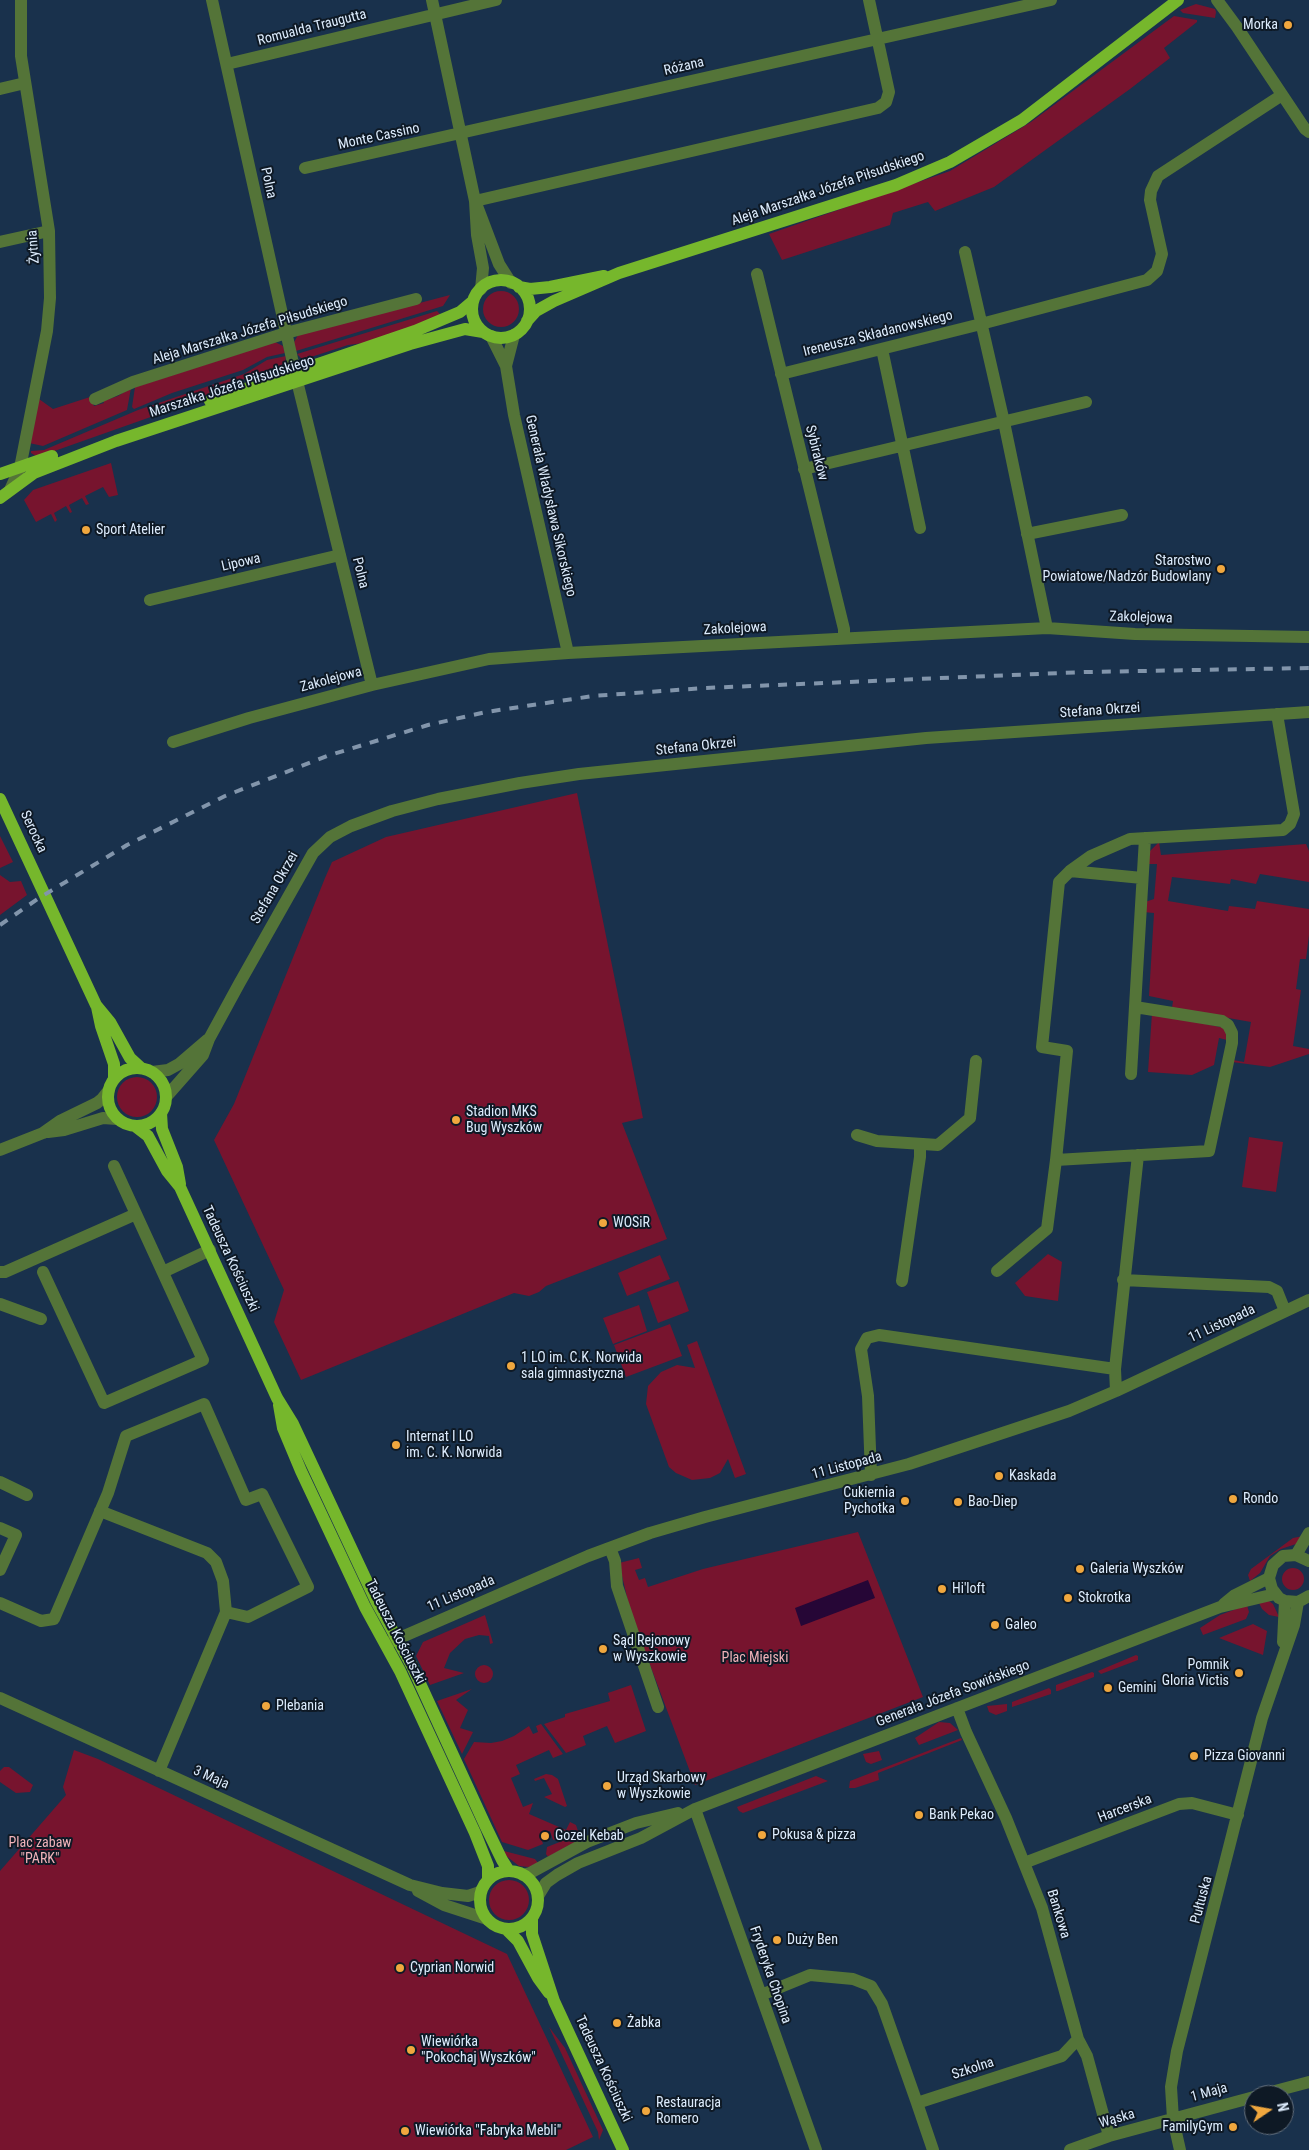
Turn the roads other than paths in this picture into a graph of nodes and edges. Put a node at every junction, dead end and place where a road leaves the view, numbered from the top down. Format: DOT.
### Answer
graph roads {
  1 [pos="21,0"];
  2 [pos="212,0"];
  3 [pos="432,0"];
  4 [pos="496,0"];
  5 [pos="869,0"];
  6 [pos="1051,0"];
  7 [pos="1178,0"];
  8 [pos="1217,0"];
  9 [pos="434,14"];
  10 [pos="878,38"];
  11 [pos="227,64"];
  12 [pos="25,83"];
  13 [pos="0,90"];
  14 [pos="1282,95"];
  15 [pos="1309,132"];
  16 [pos="460,134"];
  17 [pos="305,168"];
  18 [pos="475,202"];
  19 [pos="49,231"];
  20 [pos="0,242"];
  21 [pos="965,252"];
  22 [pos="619,274"];
  23 [pos="757,274"];
  24 [pos="515,285"];
  25 [pos="480,289"];
  26 [pos="416,299"];
  27 [pos="473,301"];
  28 [pos="527,321"];
  29 [pos="982,324"];
  30 [pos="286,333"];
  31 [pos="487,334"];
  32 [pos="514,335"];
  33 [pos="882,349"];
  34 [pos="506,366"];
  35 [pos="781,374"];
  36 [pos="296,376"];
  37 [pos="95,399"];
  38 [pos="1086,402"];
  39 [pos="1004,422"];
  40 [pos="903,446"];
  41 [pos="20,468"];
  42 [pos="804,469"];
  43 [pos="0,474"];
  44 [pos="5,494"];
  45 [pos="1122,515"];
  46 [pos="920,528"];
  47 [pos="1027,534"];
  48 [pos="340,556"];
  49 [pos="150,600"];
  50 [pos="1047,628"];
  51 [pos="1309,637"];
  52 [pos="844,638"];
  53 [pos="568,653"];
  54 [pos="372,685"];
  55 [pos="1309,712"];
  56 [pos="1277,714"];
  57 [pos="173,742"];
  58 [pos="0,799"];
  59 [pos="1144,838"];
  60 [pos="1070,871"];
  61 [pos="1142,878"];
  62 [pos="96,1005"];
  63 [pos="1135,1007"];
  64 [pos="209,1039"];
  65 [pos="976,1061"];
  66 [pos="147,1070"];
  67 [pos="1131,1074"];
  68 [pos="111,1084"];
  69 [pos="166,1097"];
  70 [pos="161,1113"];
  71 [pos="117,1118"];
  72 [pos="135,1126"];
  73 [pos="43,1133"];
  74 [pos="857,1135"];
  75 [pos="920,1144"];
  76 [pos="0,1150"];
  77 [pos="1138,1155"];
  78 [pos="1056,1160"];
  79 [pos="114,1166"];
  80 [pos="180,1187"];
  81 [pos="136,1214"];
  82 [pos="210,1250"];
  83 [pos="997,1271"];
  84 [pos="0,1272"];
  85 [pos="43,1272"];
  86 [pos="163,1272"];
  87 [pos="1123,1280"];
  88 [pos="902,1282"];
  89 [pos="1309,1300"];
  90 [pos="0,1304"];
  91 [pos="1285,1312"];
  92 [pos="40,1318"];
  93 [pos="1115,1369"];
  94 [pos="1116,1391"];
  95 [pos="278,1398"];
  96 [pos="871,1475"];
  97 [pos="0,1482"];
  98 [pos="27,1495"];
  99 [pos="100,1511"];
  100 [pos="0,1528"];
  101 [pos="1309,1532"];
  102 [pos="610,1548"];
  103 [pos="1296,1554"];
  104 [pos="1309,1561"];
  105 [pos="0,1570"];
  106 [pos="1269,1578"];
  107 [pos="1292,1598"];
  108 [pos="0,1603"];
  109 [pos="1220,1606"];
  110 [pos="226,1612"];
  111 [pos="398,1638"];
  112 [pos="386,1644"];
  113 [pos="0,1698"];
  114 [pos="658,1708"];
  115 [pos="957,1708"];
  116 [pos="158,1771"];
  117 [pos="695,1809"];
  118 [pos="1238,1815"];
  119 [pos="1024,1863"];
  120 [pos="509,1871"];
  121 [pos="523,1874"];
  122 [pos="488,1879"];
  123 [pos="410,1885"];
  124 [pos="480,1892"];
  125 [pos="538,1896"];
  126 [pos="532,1918"];
  127 [pos="487,1920"];
  128 [pos="506,1929"];
  129 [pos="761,1994"];
  130 [pos="554,2001"];
  131 [pos="1078,2039"];
  132 [pos="1309,2082"];
  133 [pos="1294,2086"];
  134 [pos="1244,2100"];
  135 [pos="917,2103"];
  136 [pos="1173,2119"];
  137 [pos="1109,2136"];
  138 [pos="623,2150"];
  139 [pos="816,2150"];
  140 [pos="933,2150"];
  141 [pos="1070,2150"];
  142 [pos="1180,2150"];
  1 -- 12 [label="street, Żytnia"];
  2 -- 11 [label="street, Polna"];
  3 -- 9 [label="street"];
  4 -- 9 [label="street, Romualda Traugutta"];
  5 -- 10 [label="street"];
  6 -- 10 [label="street, Różana"];
  7 -- 22 [label="main road, Aleja Marszałka Józefa Piłsudskiego"];
  8 -- 14 [label="street"];
  9 -- 11 [label="street, Romualda Traugutta"];
  9 -- 16 [label="street"];
  10 -- 16 [label="street, Różana"];
  10 -- 18 [label="street"];
  11 -- 30 [label="street, Polna"];
  12 -- 13 [label="street"];
  12 -- 19 [label="street, Żytnia"];
  14 -- 15 [label="street"];
  14 -- 29 [label="street, Ireneusza Składanowskiego"];
  16 -- 17 [label="street, Monte Cassino"];
  16 -- 18 [label="street"];
  18 -- 24 [label="street"];
  18 -- 25 [label="street"];
  19 -- 20 [label="street"];
  19 -- 41 [label="street, Żytnia"];
  21 -- 29 [label="street"];
  22 -- 24 [label="main road, Aleja Marszałka Józefa Piłsudskiego"];
  22 -- 28 [label="main road, Aleja Marszałka Józefa Piłsudskiego"];
  23 -- 35 [label="street, Sybiraków"];
  24 -- 25 [label="main road"];
  24 -- 28 [label="main road"];
  25 -- 27 [label="main road"];
  26 -- 30 [label="street, Aleja Marszałka Józefa Piłsudskiego"];
  27 -- 31 [label="main road"];
  27 -- 36 [label="main road, Marszałka Józefa Piłsudskiego"];
  28 -- 32 [label="main road"];
  29 -- 33 [label="street, Ireneusza Składanowskiego"];
  29 -- 39 [label="street"];
  30 -- 36 [label="street, Polna"];
  30 -- 37 [label="street, Aleja Marszałka Józefa Piłsudskiego"];
  31 -- 32 [label="main road"];
  31 -- 34 [label="street, Generała Władysława Sikorskiego"];
  31 -- 36 [label="main road, Marszałka Józefa Piłsudskiego"];
  32 -- 34 [label="street, Generała Władysława Sikorskiego"];
  33 -- 35 [label="street, Ireneusza Składanowskiego"];
  33 -- 40 [label="street"];
  34 -- 53 [label="street, Generała Władysława Sikorskiego"];
  35 -- 42 [label="street, Sybiraków"];
  36 -- 41 [label="main road, Marszałka Józefa Piłsudskiego"];
  36 -- 44 [label="main road, Marszałka Józefa Piłsudskiego"];
  36 -- 48 [label="street, Polna"];
  38 -- 39 [label="street"];
  39 -- 40 [label="street"];
  39 -- 47 [label="street"];
  40 -- 42 [label="street"];
  40 -- 46 [label="street"];
  41 -- 43 [label="main road, Marszałka Józefa Piłsudskiego"];
  41 -- 44 [label="street, Żytnia"];
  42 -- 52 [label="street, Sybiraków"];
  45 -- 47 [label="street"];
  47 -- 50 [label="street"];
  48 -- 49 [label="street, Lipowa"];
  48 -- 54 [label="street, Polna"];
  50 -- 51 [label="street, Zakolejowa"];
  50 -- 52 [label="street, Zakolejowa"];
  52 -- 53 [label="street, Zakolejowa"];
  53 -- 54 [label="street, Zakolejowa"];
  54 -- 57 [label="street, Zakolejowa"];
  55 -- 56 [label="street, Stefana Okrzei"];
  56 -- 59 [label="street"];
  56 -- 64 [label="street, Stefana Okrzei"];
  58 -- 62 [label="main road, Serocka"];
  59 -- 60 [label="street"];
  59 -- 61 [label="street"];
  60 -- 61 [label="street"];
  60 -- 78 [label="street"];
  61 -- 63 [label="street"];
  62 -- 66 [label="main road"];
  62 -- 68 [label="main road"];
  63 -- 67 [label="street"];
  63 -- 77 [label="street"];
  64 -- 66 [label="street, Stefana Okrzei"];
  64 -- 69 [label="street, Stefana Okrzei"];
  65 -- 75 [label="street"];
  66 -- 68 [label="main road"];
  66 -- 69 [label="main road"];
  68 -- 71 [label="main road"];
  68 -- 73 [label="street"];
  69 -- 70 [label="main road"];
  70 -- 72 [label="main road"];
  70 -- 80 [label="main road, Tadeusza Kościuszki"];
  71 -- 72 [label="main road"];
  71 -- 73 [label="street"];
  72 -- 80 [label="main road, Tadeusza Kościuszki"];
  73 -- 76 [label="street"];
  74 -- 75 [label="street"];
  75 -- 88 [label="street"];
  77 -- 78 [label="street"];
  77 -- 87 [label="street"];
  78 -- 83 [label="street"];
  79 -- 81 [label="street"];
  80 -- 82 [label="main road, Tadeusza Kościuszki"];
  81 -- 84 [label="street"];
  81 -- 86 [label="street"];
  82 -- 86 [label="street"];
  82 -- 95 [label="main road, Tadeusza Kościuszki"];
  85 -- 86 [label="street"];
  87 -- 91 [label="street"];
  87 -- 93 [label="street"];
  89 -- 91 [label="street, 11 Listopada"];
  90 -- 92 [label="street"];
  91 -- 94 [label="street, 11 Listopada"];
  93 -- 94 [label="street"];
  93 -- 96 [label="street"];
  94 -- 96 [label="street, 11 Listopada"];
  95 -- 111 [label="main road, Tadeusza Kościuszki"];
  95 -- 112 [label="main road, Tadeusza Kościuszki"];
  96 -- 102 [label="street, 11 Listopada"];
  97 -- 98 [label="street"];
  99 -- 108 [label="street"];
  99 -- 110 [label="street"];
  99 -- 110 [label="street"];
  100 -- 105 [label="street"];
  101 -- 103 [label="street"];
  102 -- 111 [label="street, 11 Listopada"];
  102 -- 114 [label="street"];
  103 -- 104 [label="street"];
  103 -- 106 [label="street"];
  106 -- 107 [label="street"];
  106 -- 109 [label="street, Generała Józefa Sowińskiego"];
  107 -- 109 [label="street, Generała Józefa Sowińskiego"];
  107 -- 118 [label="street, Pułtuska"];
  109 -- 115 [label="street, Generała Józefa Sowińskiego"];
  110 -- 116 [label="street"];
  111 -- 112 [label="street, 11 Listopada"];
  111 -- 120 [label="main road, Tadeusza Kościuszki"];
  112 -- 122 [label="main road, Tadeusza Kościuszki"];
  113 -- 116 [label="street, 3 Maja"];
  115 -- 117 [label="street, Generała Józefa Sowińskiego"];
  115 -- 119 [label="street, Bankowa"];
  116 -- 123 [label="street, 3 Maja"];
  117 -- 121 [label="street, Generała Józefa Sowińskiego"];
  117 -- 125 [label="street, Generała Józefa Sowińskiego"];
  117 -- 129 [label="street, Fryderyka Chopina"];
  118 -- 119 [label="street, Harcerska"];
  118 -- 136 [label="street, Pułtuska"];
  119 -- 131 [label="street, Bankowa"];
  120 -- 121 [label="main road"];
  120 -- 122 [label="main road"];
  121 -- 125 [label="main road"];
  122 -- 124 [label="main road"];
  123 -- 124 [label="street, 3 Maja"];
  123 -- 127 [label="street, 3 Maja"];
  124 -- 127 [label="main road"];
  125 -- 126 [label="main road"];
  126 -- 128 [label="main road"];
  126 -- 130 [label="main road, Tadeusza Kościuszki"];
  127 -- 128 [label="main road"];
  128 -- 130 [label="main road, Tadeusza Kościuszki"];
  129 -- 135 [label="street"];
  129 -- 139 [label="street, Fryderyka Chopina"];
  130 -- 138 [label="main road, Tadeusza Kościuszki"];
  131 -- 135 [label="street, Szkolna"];
  131 -- 137 [label="street, Bankowa"];
  132 -- 133 [label="street"];
  134 -- 136 [label="street, 1 Maja"];
  135 -- 140 [label="street"];
  136 -- 137 [label="street, Wąska"];
  136 -- 142 [label="street, Pułtuska"];
  137 -- 141 [label="street, Wąska"];
}
